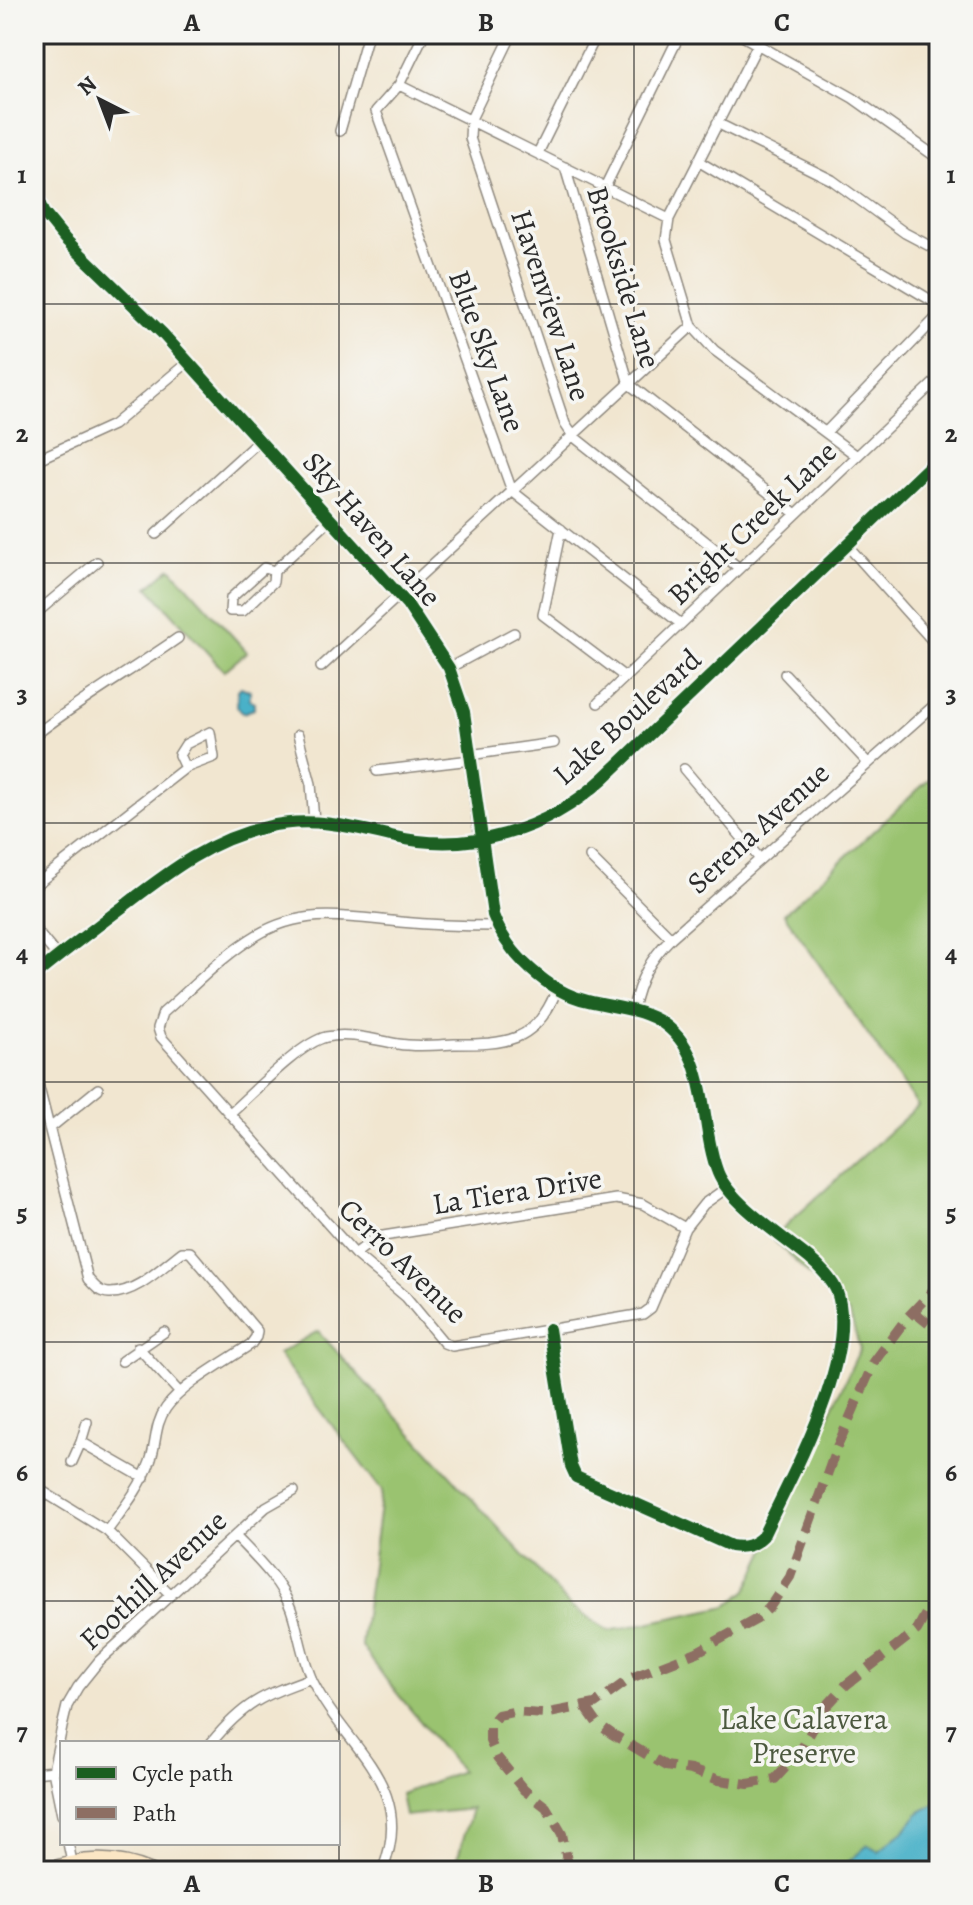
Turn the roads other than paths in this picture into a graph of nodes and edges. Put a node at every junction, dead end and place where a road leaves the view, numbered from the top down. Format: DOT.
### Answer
graph roads {
  1 [pos="368,34"];
  2 [pos="424,34"];
  3 [pos="512,34"];
  4 [pos="597,34"];
  5 [pos="680,34"];
  6 [pos="739,34"];
  7 [pos="918,34"];
  8 [pos="758,44"];
  9 [pos="939,48"];
  10 [pos="399,85"];
  11 [pos="471,119"];
  12 [pos="717,123"];
  13 [pos="340,131"];
  14 [pos="538,153"];
  15 [pos="939,159"];
  16 [pos="698,161"];
  17 [pos="565,167"];
  18 [pos="605,187"];
  19 [pos="34,189"];
  20 [pos="669,219"];
  21 [pos="939,251"];
  22 [pos="939,305"];
  23 [pos="939,315"];
  24 [pos="692,326"];
  25 [pos="188,362"];
  26 [pos="939,378"];
  27 [pos="629,384"];
  28 [pos="826,432"];
  29 [pos="573,436"];
  30 [pos="260,440"];
  31 [pos="857,456"];
  32 [pos="939,457"];
  33 [pos="34,461"];
  34 [pos="512,491"];
  35 [pos="796,514"];
  36 [pos="330,519"];
  37 [pos="561,529"];
  38 [pos="156,534"];
  39 [pos="847,545"];
  40 [pos="97,562"];
  41 [pos="739,568"];
  42 [pos="274,571"];
  43 [pos="399,595"];
  44 [pos="34,615"];
  45 [pos="681,624"];
  46 [pos="514,633"];
  47 [pos="178,638"];
  48 [pos="939,648"];
  49 [pos="321,667"];
  50 [pos="449,668"];
  51 [pos="785,674"];
  52 [pos="625,677"];
  53 [pos="939,701"];
  54 [pos="598,703"];
  55 [pos="298,735"];
  56 [pos="34,736"];
  57 [pos="554,743"];
  58 [pos="470,758"];
  59 [pos="868,763"];
  60 [pos="185,768"];
  61 [pos="684,769"];
  62 [pos="377,771"];
  63 [pos="314,821"];
  64 [pos="481,840"];
  65 [pos="590,857"];
  66 [pos="760,859"];
  67 [pos="34,886"];
  68 [pos="497,926"];
  69 [pos="34,928"];
  70 [pos="671,938"];
  71 [pos="58,957"];
  72 [pos="34,976"];
  73 [pos="557,989"];
  74 [pos="633,1009"];
  75 [pos="34,1078"];
  76 [pos="98,1089"];
  77 [pos="230,1113"];
  78 [pos="50,1128"];
  79 [pos="728,1187"];
  80 [pos="685,1228"];
  81 [pos="355,1254"];
  82 [pos="549,1329"];
  83 [pos="164,1332"];
  84 [pos="138,1347"];
  85 [pos="122,1361"];
  86 [pos="180,1393"];
  87 [pos="87,1422"];
  88 [pos="81,1442"];
  89 [pos="72,1462"];
  90 [pos="144,1478"];
  91 [pos="37,1488"];
  92 [pos="294,1491"];
  93 [pos="34,1501"];
  94 [pos="107,1531"];
  95 [pos="235,1536"];
  96 [pos="170,1594"];
  97 [pos="311,1678"];
  98 [pos="213,1741"];
  99 [pos="53,1771"];
  100 [pos="34,1773"];
  101 [pos="60,1805"];
  102 [pos="68,1845"];
  103 [pos="72,1862"];
  104 [pos="43,1871"];
  105 [pos="152,1871"];
  106 [pos="382,1871"];
  1 -- 13 [label="street"];
  2 -- 10 [label="street, Blue Sky Lane"];
  3 -- 11 [label="street"];
  4 -- 14 [label="street"];
  5 -- 18 [label="street"];
  6 -- 8 [label="street"];
  7 -- 9 [label="street"];
  8 -- 12 [label="street"];
  8 -- 15 [label="street"];
  10 -- 11 [label="street"];
  10 -- 34 [label="street, Blue Sky Lane"];
  11 -- 14 [label="street"];
  11 -- 29 [label="street, Havenview Lane"];
  12 -- 16 [label="street"];
  12 -- 21 [label="street"];
  14 -- 17 [label="street"];
  16 -- 20 [label="street"];
  16 -- 22 [label="street"];
  17 -- 18 [label="street"];
  17 -- 27 [label="street, Brookside Lane"];
  18 -- 20 [label="street"];
  19 -- 25 [label="main road, Sky Haven Lane"];
  20 -- 24 [label="street"];
  23 -- 28 [label="street"];
  24 -- 27 [label="street"];
  24 -- 28 [label="street"];
  25 -- 30 [label="main road, Sky Haven Lane"];
  25 -- 33 [label="street"];
  26 -- 31 [label="street, Bright Creek Lane"];
  27 -- 29 [label="street"];
  27 -- 35 [label="street, Brookside Lane"];
  28 -- 31 [label="street"];
  29 -- 34 [label="street"];
  29 -- 41 [label="street, Havenview Lane"];
  30 -- 36 [label="main road, Sky Haven Lane"];
  30 -- 38 [label="street"];
  31 -- 35 [label="street, Bright Creek Lane"];
  32 -- 39 [label="main road, Lake Boulevard"];
  34 -- 37 [label="street"];
  34 -- 43 [label="street"];
  35 -- 41 [label="street, Bright Creek Lane"];
  36 -- 42 [label="street"];
  36 -- 43 [label="main road, Sky Haven Lane"];
  37 -- 45 [label="street"];
  37 -- 52 [label="street"];
  39 -- 48 [label="street"];
  39 -- 64 [label="main road, Lake Boulevard"];
  40 -- 44 [label="street"];
  41 -- 45 [label="street, Bright Creek Lane"];
  42 -- 42 [label="street"];
  43 -- 49 [label="street"];
  43 -- 50 [label="main road, Sky Haven Lane"];
  45 -- 52 [label="street, Bright Creek Lane"];
  46 -- 50 [label="street"];
  47 -- 56 [label="street"];
  50 -- 58 [label="main road, Sky Haven Lane"];
  51 -- 59 [label="street"];
  52 -- 54 [label="street, Bright Creek Lane"];
  53 -- 59 [label="street, Serena Avenue"];
  55 -- 63 [label="street"];
  57 -- 58 [label="street"];
  58 -- 62 [label="street"];
  58 -- 64 [label="main road, Sky Haven Lane"];
  59 -- 66 [label="street, Serena Avenue"];
  60 -- 67 [label="street"];
  61 -- 66 [label="street"];
  63 -- 64 [label="main road, Lake Boulevard"];
  63 -- 71 [label="main road, Lake Boulevard"];
  64 -- 68 [label="street, Sky Haven Lane"];
  65 -- 70 [label="street"];
  66 -- 70 [label="street, Serena Avenue"];
  68 -- 73 [label="street, Sky Haven Lane"];
  68 -- 77 [label="street, Cerro Avenue"];
  69 -- 71 [label="street"];
  70 -- 74 [label="street, Serena Avenue"];
  71 -- 72 [label="main road, Lake Boulevard"];
  73 -- 74 [label="street, Sky Haven Lane"];
  73 -- 77 [label="street"];
  74 -- 79 [label="street, Sky Haven Lane"];
  75 -- 78 [label="street"];
  76 -- 78 [label="street"];
  77 -- 81 [label="street, Cerro Avenue"];
  78 -- 86 [label="street"];
  79 -- 80 [label="street, Cerro Avenue"];
  79 -- 82 [label="street, Sky Haven Lane"];
  80 -- 81 [label="street, La Tiera Drive"];
  80 -- 82 [label="street, Cerro Avenue"];
  81 -- 82 [label="street, Cerro Avenue"];
  83 -- 84 [label="street"];
  84 -- 85 [label="street"];
  84 -- 86 [label="street"];
  86 -- 90 [label="street"];
  87 -- 88 [label="street"];
  88 -- 89 [label="street"];
  88 -- 90 [label="street"];
  90 -- 94 [label="street"];
  91 -- 93 [label="street"];
  91 -- 94 [label="street"];
  92 -- 95 [label="street, Foothill Avenue"];
  94 -- 96 [label="street"];
  95 -- 96 [label="street, Foothill Avenue"];
  95 -- 97 [label="street"];
  96 -- 99 [label="street, Foothill Avenue"];
  97 -- 98 [label="street"];
  97 -- 106 [label="street"];
  99 -- 100 [label="street"];
  99 -- 101 [label="street, Foothill Avenue"];
  102 -- 103 [label="street"];
  103 -- 104 [label="main road"];
  103 -- 105 [label="main road"];
}
